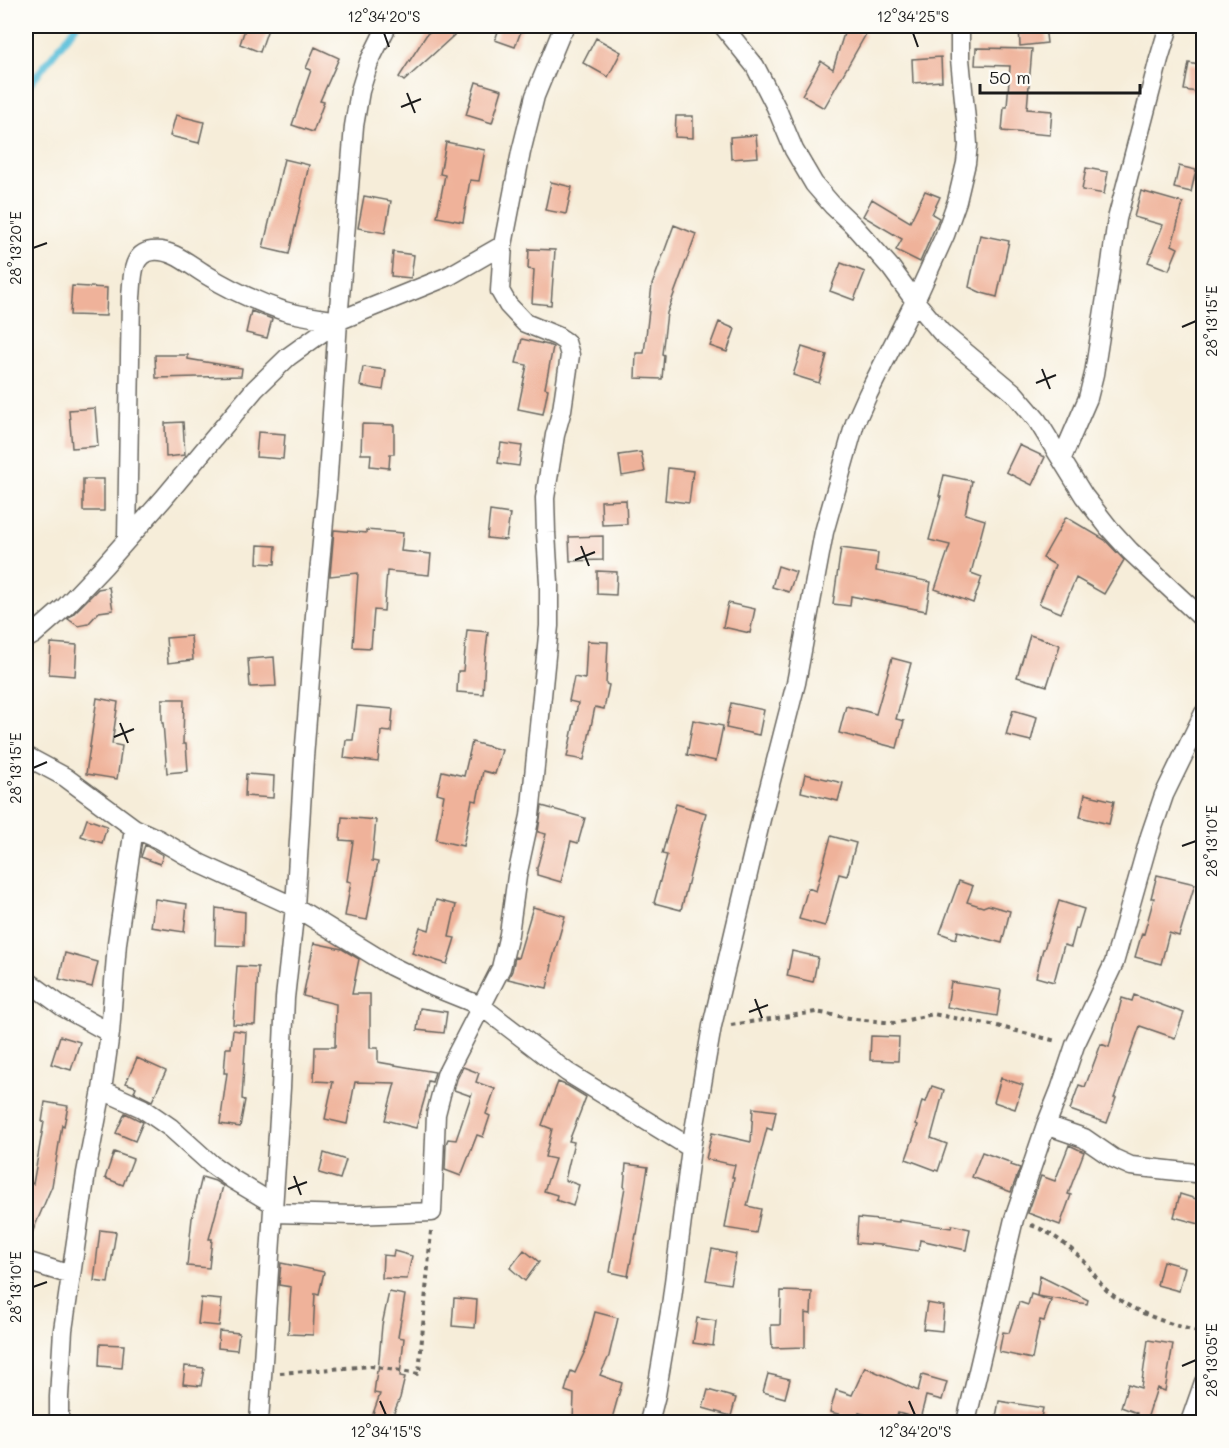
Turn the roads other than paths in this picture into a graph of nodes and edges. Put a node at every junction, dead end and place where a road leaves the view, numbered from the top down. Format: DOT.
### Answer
graph roads {
  1 [pos="387,26"];
  2 [pos="567,26"];
  3 [pos="723,26"];
  4 [pos="960,26"];
  5 [pos="1169,26"];
  6 [pos="503,245"];
  7 [pos="915,301"];
  8 [pos="338,321"];
  9 [pos="1062,458"];
  10 [pos="127,539"];
  11 [pos="1203,620"];
  12 [pos="26,639"];
  13 [pos="1203,713"];
  14 [pos="26,756"];
  15 [pos="134,828"];
  16 [pos="295,907"];
  17 [pos="26,980"];
  18 [pos="481,1006"];
  19 [pos="110,1033"];
  20 [pos="102,1090"];
  21 [pos="1046,1125"];
  22 [pos="691,1148"];
  23 [pos="1203,1174"];
  24 [pos="273,1208"];
  25 [pos="26,1261"];
  26 [pos="71,1275"];
  27 [pos="1203,1382"];
  28 [pos="59,1422"];
  29 [pos="259,1422"];
  30 [pos="649,1422"];
  31 [pos="966,1422"];
  32 [pos="1190,1422"];
  1 -- 8 [label="street"];
  2 -- 6 [label="street"];
  3 -- 7 [label="street"];
  4 -- 7 [label="street"];
  5 -- 9 [label="street"];
  6 -- 8 [label="street"];
  6 -- 18 [label="street"];
  7 -- 9 [label="street"];
  7 -- 22 [label="street"];
  8 -- 10 [label="street"];
  8 -- 10 [label="street"];
  8 -- 16 [label="street"];
  9 -- 11 [label="street"];
  10 -- 12 [label="street"];
  13 -- 21 [label="street"];
  14 -- 15 [label="street"];
  15 -- 16 [label="street"];
  15 -- 19 [label="street"];
  16 -- 18 [label="street"];
  16 -- 24 [label="street"];
  17 -- 19 [label="street"];
  18 -- 22 [label="street"];
  18 -- 24 [label="street"];
  19 -- 20 [label="street"];
  20 -- 24 [label="street"];
  20 -- 26 [label="street"];
  21 -- 23 [label="street"];
  21 -- 31 [label="street"];
  22 -- 30 [label="street"];
  24 -- 29 [label="street"];
  25 -- 26 [label="street"];
  26 -- 28 [label="street"];
  27 -- 32 [label="street"];
}
